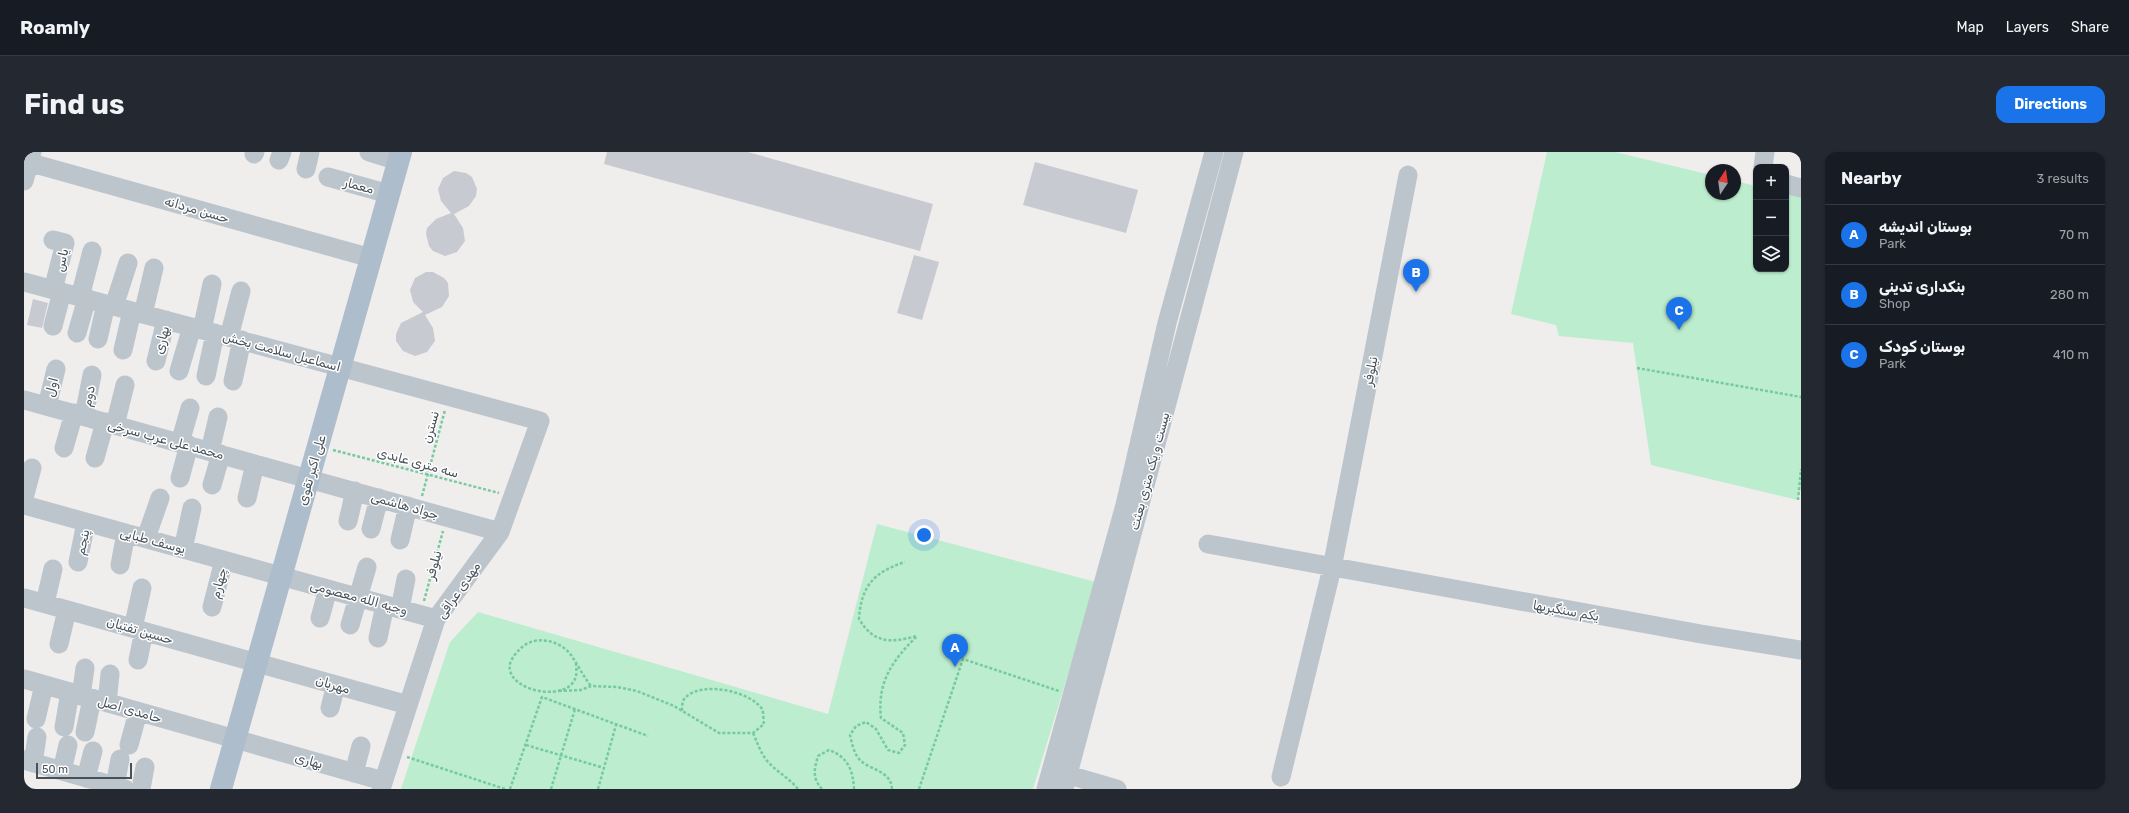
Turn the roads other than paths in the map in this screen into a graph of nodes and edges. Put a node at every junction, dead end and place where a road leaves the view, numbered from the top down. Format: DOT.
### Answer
graph roads {
  1 [pos="369,152"];
  2 [pos="1214,152"];
  3 [pos="1234,152"];
  4 [pos="1765,152"];
  5 [pos="400,156"];
  6 [pos="28,159"];
  7 [pos="1764,164"];
  8 [pos="1408,175"];
  9 [pos="328,177"];
  10 [pos="24,181"];
  11 [pos="1789,185"];
  12 [pos="1801,188"];
  13 [pos="389,194"];
  14 [pos="53,240"];
  15 [pos="92,252"];
  16 [pos="371,258"];
  17 [pos="128,264"];
  18 [pos="154,268"];
  19 [pos="24,282"];
  20 [pos="212,284"];
  21 [pos="241,291"];
  22 [pos="71,294"];
  23 [pos="110,305"];
  24 [pos="138,312"];
  25 [pos="166,320"];
  26 [pos="53,326"];
  27 [pos="77,333"];
  28 [pos="216,333"];
  29 [pos="98,339"];
  30 [pos="123,350"];
  31 [pos="156,361"];
  32 [pos="340,367"];
  33 [pos="56,369"];
  34 [pos="179,371"];
  35 [pos="92,375"];
  36 [pos="206,376"];
  37 [pos="233,381"];
  38 [pos="125,385"];
  39 [pos="24,400"];
  40 [pos="46,406"];
  41 [pos="190,408"];
  42 [pos="79,415"];
  43 [pos="218,417"];
  44 [pos="540,421"];
  45 [pos="110,424"];
  46 [pos="185,444"];
  47 [pos="64,448"];
  48 [pos="216,453"];
  49 [pos="95,458"];
  50 [pos="255,464"];
  51 [pos="32,468"];
  52 [pos="180,478"];
  53 [pos="309,478"];
  54 [pos="212,485"];
  55 [pos="355,491"];
  56 [pos="24,498"];
  57 [pos="160,498"];
  58 [pos="247,498"];
  59 [pos="379,498"];
  60 [pos="24,504"];
  61 [pos="192,508"];
  62 [pos="414,508"];
  63 [pos="348,521"];
  64 [pos="86,522"];
  65 [pos="371,529"];
  66 [pos="500,532"];
  67 [pos="126,533"];
  68 [pos="146,538"];
  69 [pos="400,540"];
  70 [pos="1208,544"];
  71 [pos="183,548"];
  72 [pos="224,560"];
  73 [pos="78,562"];
  74 [pos="120,565"];
  75 [pos="367,567"];
  76 [pos="1332,568"];
  77 [pos="53,569"];
  78 [pos="281,576"];
  79 [pos="406,579"];
  80 [pos="142,588"];
  81 [pos="328,589"];
  82 [pos="359,597"];
  83 [pos="24,598"];
  84 [pos="45,603"];
  85 [pos="393,606"];
  86 [pos="212,607"];
  87 [pos="67,610"];
  88 [pos="428,616"];
  89 [pos="320,618"];
  90 [pos="350,625"];
  91 [pos="139,630"];
  92 [pos="378,638"];
  93 [pos="59,644"];
  94 [pos="1801,650"];
  95 [pos="138,660"];
  96 [pos="257,663"];
  97 [pos="85,668"];
  98 [pos="110,674"];
  99 [pos="24,680"];
  100 [pos="336,684"];
  101 [pos="44,685"];
  102 [pos="87,697"];
  103 [pos="408,705"];
  104 [pos="330,708"];
  105 [pos="138,712"];
  106 [pos="64,727"];
  107 [pos="85,732"];
  108 [pos="235,740"];
  109 [pos="68,745"];
  110 [pos="361,746"];
  111 [pos="93,751"];
  112 [pos="28,761"];
  113 [pos="145,767"];
  114 [pos="62,771"];
  115 [pos="354,773"];
  116 [pos="1280,777"];
  117 [pos="86,778"];
  118 [pos="1066,782"];
  119 [pos="382,785"];
  120 [pos="120,788"];
  121 [pos="141,789"];
  122 [pos="222,789"];
  123 [pos="1046,789"];
  124 [pos="1117,789"];
  1 -- 5 [label="street"];
  2 -- 123 [label="street, بیست و یک متری بعثت"];
  3 -- 118 [label="street, بیست و یک متری بعثت"];
  4 -- 7 [label="street"];
  5 -- 13 [label="main road, علی اکبر تقوی"];
  6 -- 10 [label="street"];
  6 -- 16 [label="street, حسن مردانه"];
  8 -- 76 [label="street, نیلوفر"];
  9 -- 13 [label="street, معمار"];
  11 -- 12 [label="street"];
  13 -- 16 [label="main road, علی اکبر تقوی"];
  14 -- 22 [label="street, یاس"];
  15 -- 22 [label="street"];
  16 -- 32 [label="main road, علی اکبر تقوی"];
  17 -- 23 [label="street"];
  18 -- 24 [label="street"];
  19 -- 22 [label="street, اسماعیل سلامت بخش"];
  20 -- 28 [label="street"];
  21 -- 28 [label="street"];
  22 -- 23 [label="street, اسماعیل سلامت بخش"];
  22 -- 26 [label="street"];
  22 -- 27 [label="street"];
  23 -- 24 [label="street, اسماعیل سلامت بخش"];
  23 -- 29 [label="street"];
  24 -- 25 [label="street, اسماعیل سلامت بخش"];
  24 -- 30 [label="street"];
  25 -- 28 [label="street, اسماعیل سلامت بخش"];
  25 -- 31 [label="street, بهاری"];
  28 -- 32 [label="street, اسماعیل سلامت بخش"];
  28 -- 34 [label="street"];
  28 -- 36 [label="street"];
  28 -- 37 [label="street"];
  32 -- 44 [label="street, اسماعیل سلامت بخش"];
  32 -- 53 [label="main road, علی اکبر تقوی"];
  33 -- 40 [label="street, اول"];
  35 -- 42 [label="street, دوم"];
  38 -- 45 [label="street"];
  39 -- 40 [label="street, محمد علی عرب سرخی"];
  40 -- 42 [label="street, محمد علی عرب سرخی"];
  41 -- 46 [label="street"];
  42 -- 45 [label="street, محمد علی عرب سرخی"];
  42 -- 47 [label="street, دوم"];
  43 -- 48 [label="street"];
  44 -- 66 [label="street, مهدی عراقی"];
  45 -- 46 [label="street, محمد علی عرب سرخی"];
  45 -- 49 [label="street"];
  46 -- 48 [label="street, محمد علی عرب سرخی"];
  46 -- 52 [label="street"];
  48 -- 50 [label="street, محمد علی عرب سرخی"];
  48 -- 54 [label="street"];
  50 -- 53 [label="street, محمد علی عرب سرخی"];
  50 -- 58 [label="street"];
  51 -- 56 [label="street"];
  53 -- 55 [label="street, جواد هاشمی"];
  53 -- 78 [label="main road, علی اکبر تقوی"];
  55 -- 59 [label="street, جواد هاشمی"];
  55 -- 63 [label="street"];
  57 -- 68 [label="street"];
  59 -- 62 [label="street, جواد هاشمی"];
  59 -- 65 [label="street"];
  60 -- 64 [label="street, یوسف طبایی"];
  61 -- 71 [label="street"];
  62 -- 66 [label="street, جواد هاشمی"];
  62 -- 69 [label="street"];
  64 -- 67 [label="street, یوسف طبایی"];
  64 -- 73 [label="street, پنجم"];
  66 -- 88 [label="street, مهدی عراقی"];
  67 -- 68 [label="street, یوسف طبایی"];
  67 -- 74 [label="street"];
  68 -- 71 [label="street, یوسف طبایی"];
  70 -- 76 [label="street, یکم سنگبریها"];
  71 -- 72 [label="street, یوسف طبایی"];
  72 -- 78 [label="street, یوسف طبایی"];
  72 -- 86 [label="street, چهارم"];
  75 -- 82 [label="street"];
  76 -- 94 [label="street, یکم سنگبریها"];
  76 -- 116 [label="street, نیلوفر"];
  77 -- 84 [label="street"];
  78 -- 81 [label="street, وجیه الله معصومی"];
  78 -- 96 [label="main road, علی اکبر تقوی"];
  79 -- 85 [label="street"];
  80 -- 91 [label="street"];
  81 -- 82 [label="street, وجیه الله معصومی"];
  81 -- 89 [label="street"];
  82 -- 85 [label="street, وجیه الله معصومی"];
  82 -- 90 [label="street"];
  83 -- 84 [label="street, حسین تفتیان"];
  84 -- 87 [label="street, حسین تفتیان"];
  85 -- 88 [label="street, وجیه الله معصومی"];
  85 -- 92 [label="street"];
  87 -- 91 [label="street, حسین تفتیان"];
  87 -- 93 [label="street"];
  88 -- 103 [label="street, مهدی عراقی"];
  91 -- 95 [label="street"];
  91 -- 96 [label="street, حسین تفتیان"];
  96 -- 100 [label="street, مهربان"];
  96 -- 108 [label="main road, علی اکبر تقوی"];
  97 -- 102 [label="street"];
  98 -- 102 [label="street"];
  99 -- 101 [label="street, حامدی اصل"];
  100 -- 103 [label="street, مهربان"];
  100 -- 104 [label="street"];
  101 -- 102 [label="street, حامدی اصل"];
  101 -- 112 [label="street"];
  102 -- 105 [label="street, حامدی اصل"];
  102 -- 106 [label="street"];
  102 -- 107 [label="street"];
  103 -- 119 [label="street, مهدی عراقی"];
  105 -- 108 [label="street, حامدی اصل"];
  105 -- 120 [label="street"];
  108 -- 115 [label="street, بهاری"];
  108 -- 122 [label="main road, علی اکبر تقوی"];
  109 -- 114 [label="street"];
  110 -- 115 [label="street"];
  111 -- 117 [label="street"];
  112 -- 114 [label="street"];
  113 -- 121 [label="street"];
  114 -- 117 [label="street"];
  115 -- 119 [label="street, بهاری"];
  117 -- 120 [label="street"];
  118 -- 124 [label="street"];
}
